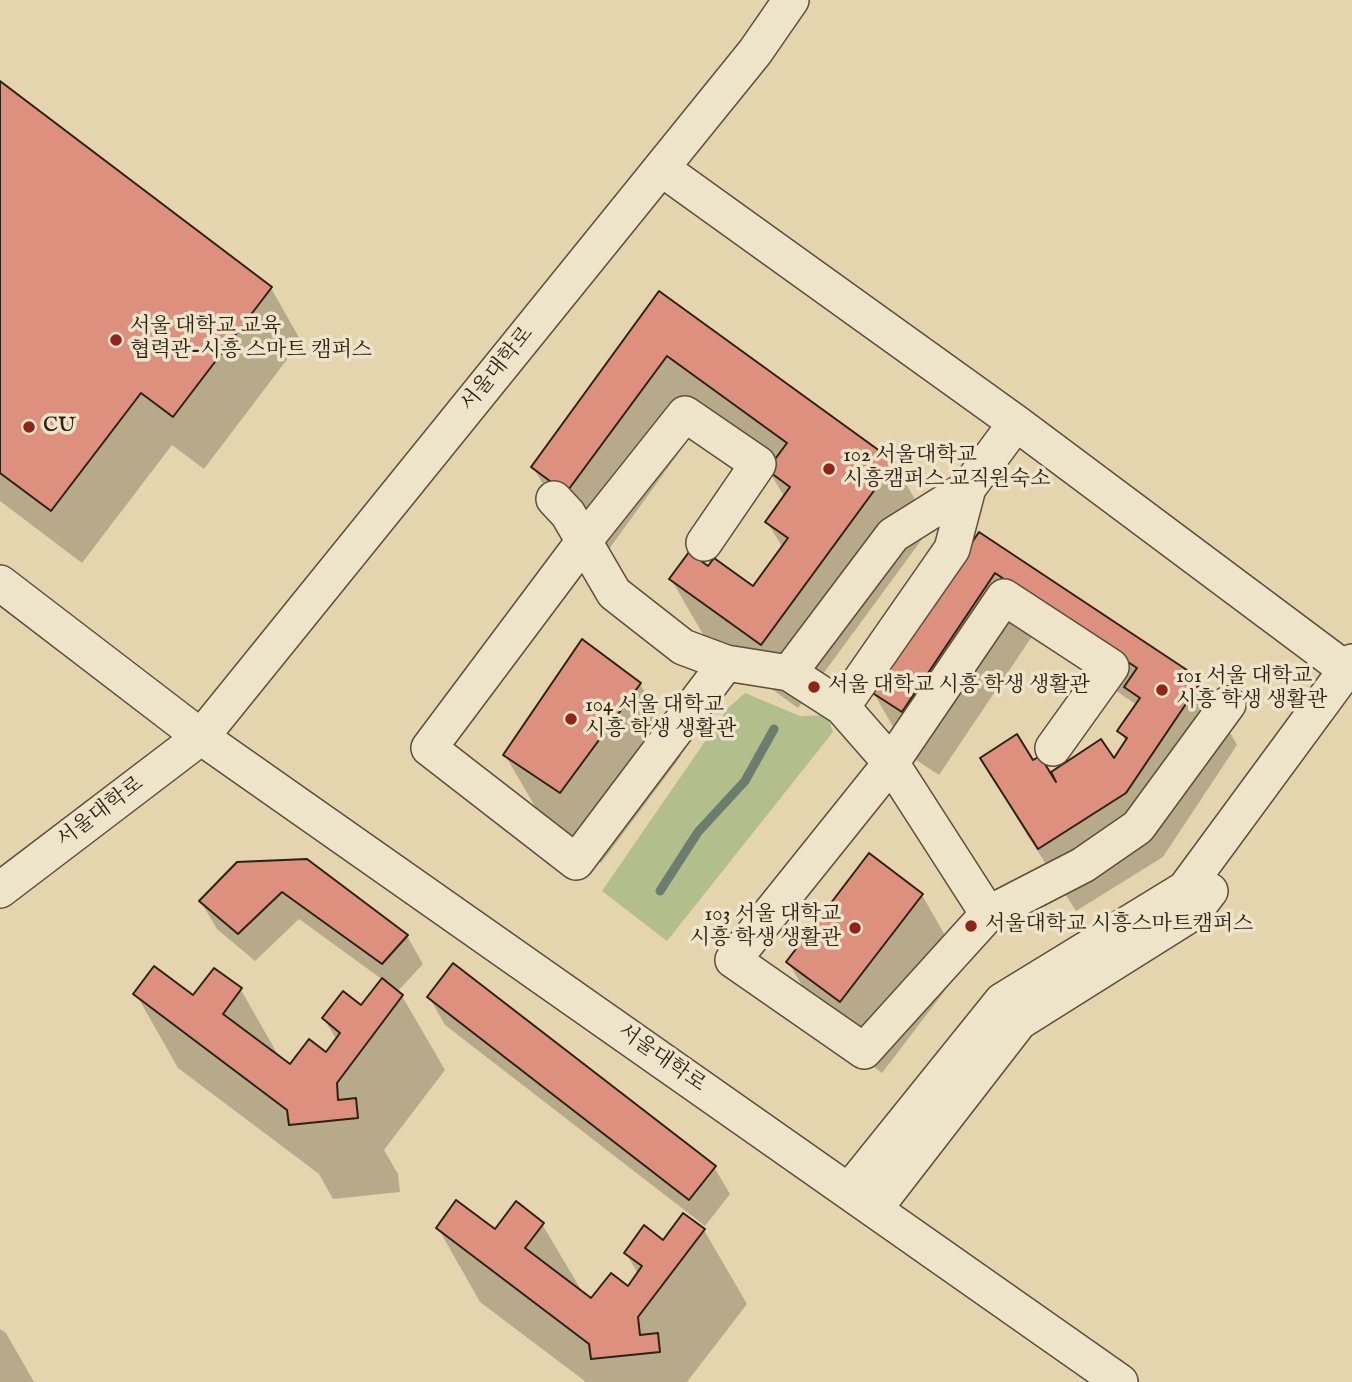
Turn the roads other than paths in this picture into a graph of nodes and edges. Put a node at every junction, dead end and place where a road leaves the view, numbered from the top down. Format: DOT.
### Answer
graph roads {
  1 [pos="791,0"];
  2 [pos="661,169"];
  3 [pos="1016,424"];
  4 [pos="968,488"];
  5 [pos="554,499"];
  6 [pos="584,541"];
  7 [pos="704,543"];
  8 [pos="0,583"];
  9 [pos="726,663"];
  10 [pos="789,673"];
  11 [pos="1351,676"];
  12 [pos="1228,704"];
  13 [pos="842,707"];
  14 [pos="201,737"];
  15 [pos="1053,748"];
  16 [pos="891,762"];
  17 [pos="0,890"];
  18 [pos="988,914"];
  19 [pos="862,1200"];
  20 [pos="1120,1382"];
  1 -- 2 [label="street, 서울대학로"];
  2 -- 3 [label="street"];
  2 -- 14 [label="street, 서울대학로"];
  3 -- 4 [label="street"];
  3 -- 11 [label="street"];
  4 -- 10 [label="street"];
  4 -- 13 [label="street"];
  5 -- 6 [label="street"];
  6 -- 7 [label="street"];
  6 -- 9 [label="street"];
  6 -- 9 [label="street"];
  8 -- 14 [label="street"];
  9 -- 10 [label="street"];
  10 -- 13 [label="street"];
  11 -- 19 [label="street"];
  12 -- 18 [label="street"];
  13 -- 16 [label="street"];
  14 -- 17 [label="street, 서울대학로"];
  14 -- 19 [label="street, 서울대학로"];
  15 -- 16 [label="street"];
  16 -- 18 [label="street"];
  16 -- 18 [label="street"];
  19 -- 20 [label="street, 서울대학로"];
}
